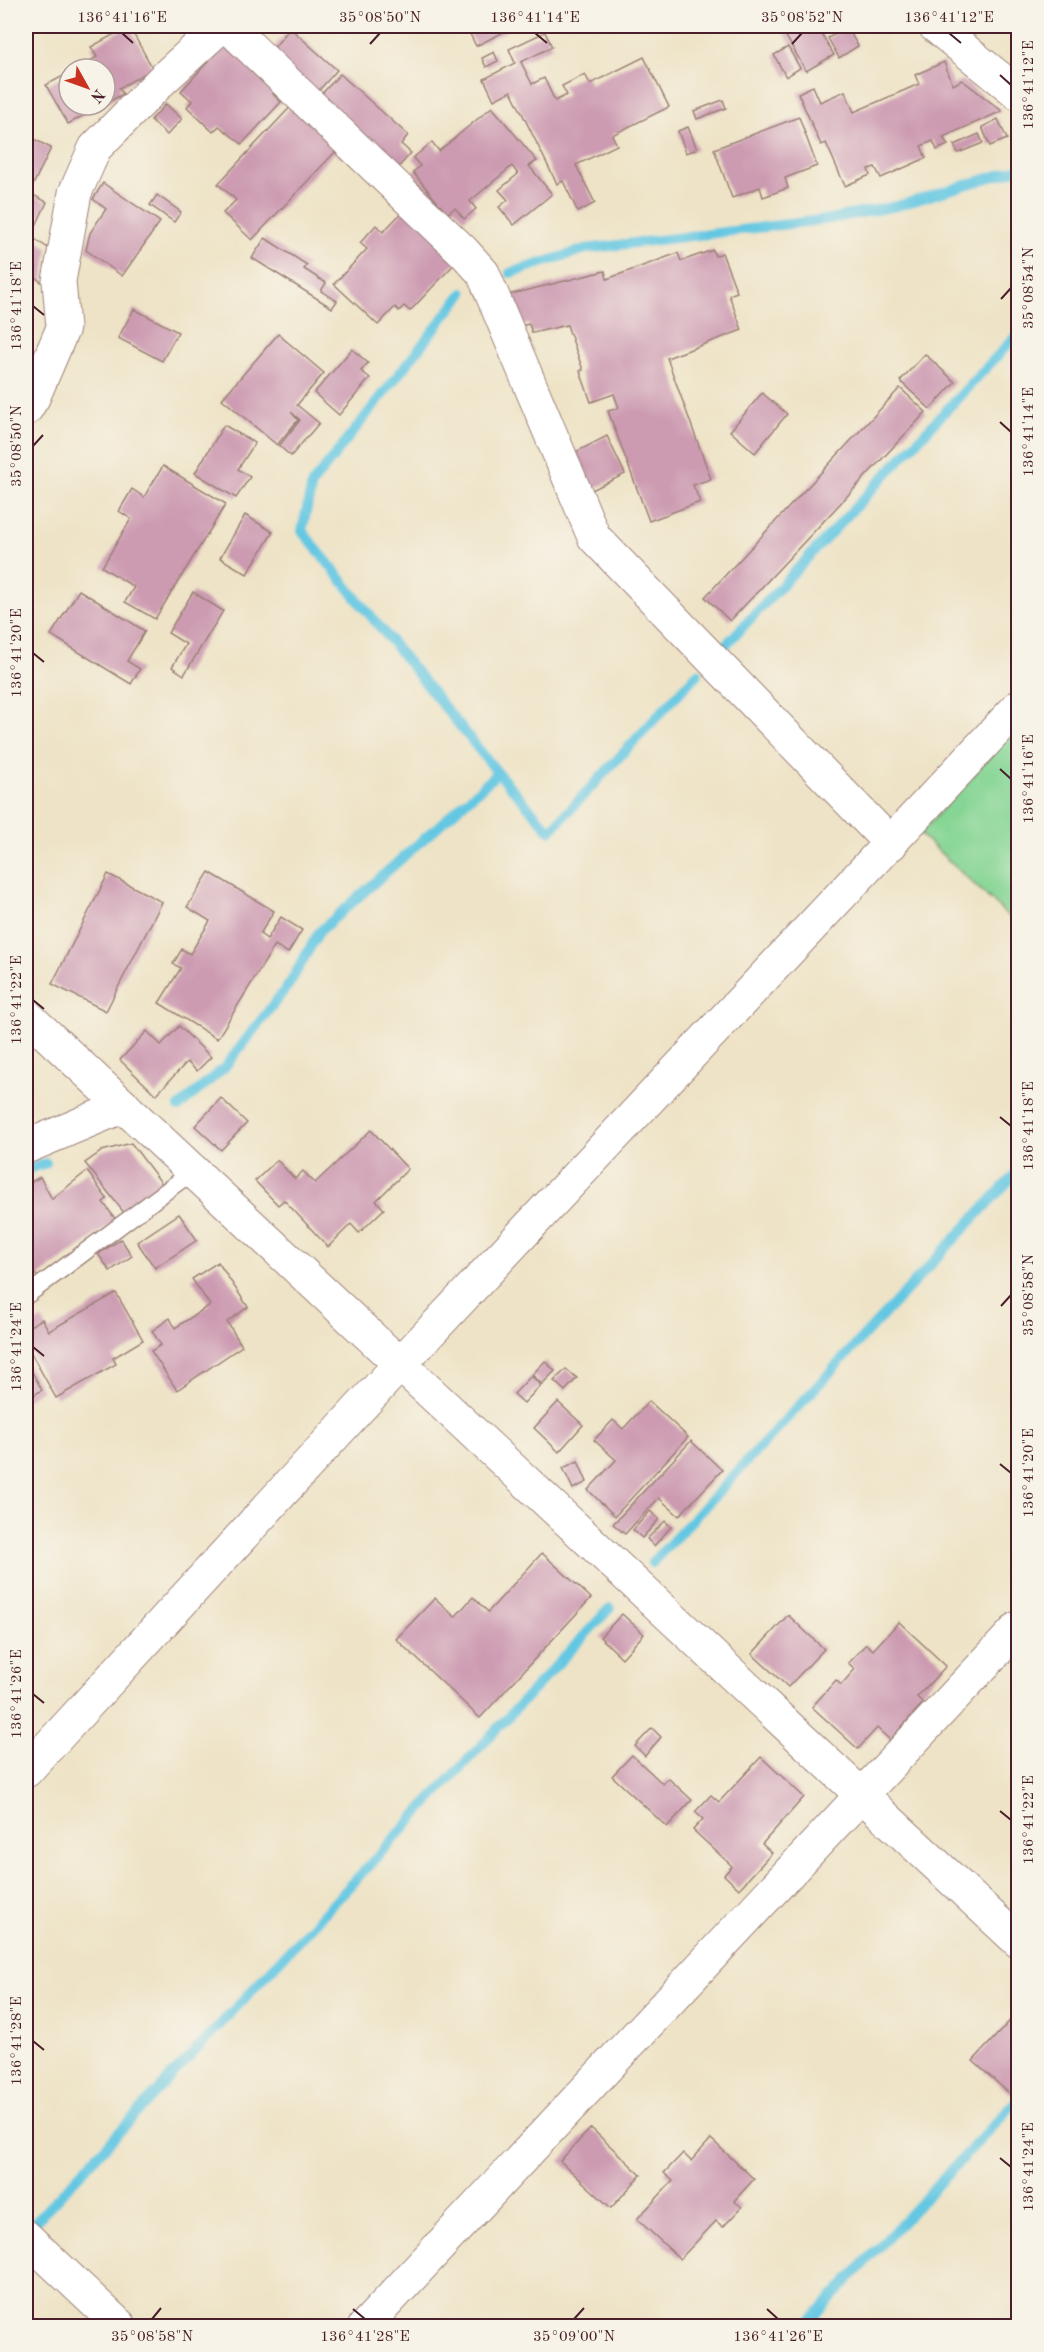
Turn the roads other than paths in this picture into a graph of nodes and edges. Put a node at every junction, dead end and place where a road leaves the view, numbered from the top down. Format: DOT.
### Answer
graph roads {
  1 [pos="220,26"];
  2 [pos="228,26"];
  3 [pos="935,26"];
  4 [pos="1018,93"];
  5 [pos="26,409"];
  6 [pos="1018,707"];
  7 [pos="891,844"];
  8 [pos="26,1015"];
  9 [pos="124,1106"];
  10 [pos="26,1147"];
  11 [pos="193,1171"];
  12 [pos="26,1296"];
  13 [pos="400,1364"];
  14 [pos="1018,1628"];
  15 [pos="26,1771"];
  16 [pos="862,1795"];
  17 [pos="1018,1941"];
  18 [pos="26,2237"];
  19 [pos="120,2326"];
  20 [pos="365,2326"];
  1 -- 5 [label="street"];
  2 -- 7 [label="street"];
  3 -- 4 [label="street"];
  6 -- 7 [label="street"];
  7 -- 13 [label="street"];
  8 -- 9 [label="street"];
  9 -- 10 [label="street"];
  9 -- 11 [label="street"];
  11 -- 12 [label="lane"];
  11 -- 13 [label="street"];
  13 -- 15 [label="street"];
  13 -- 16 [label="street"];
  14 -- 16 [label="street"];
  16 -- 17 [label="street"];
  16 -- 20 [label="street"];
  18 -- 19 [label="street"];
}
